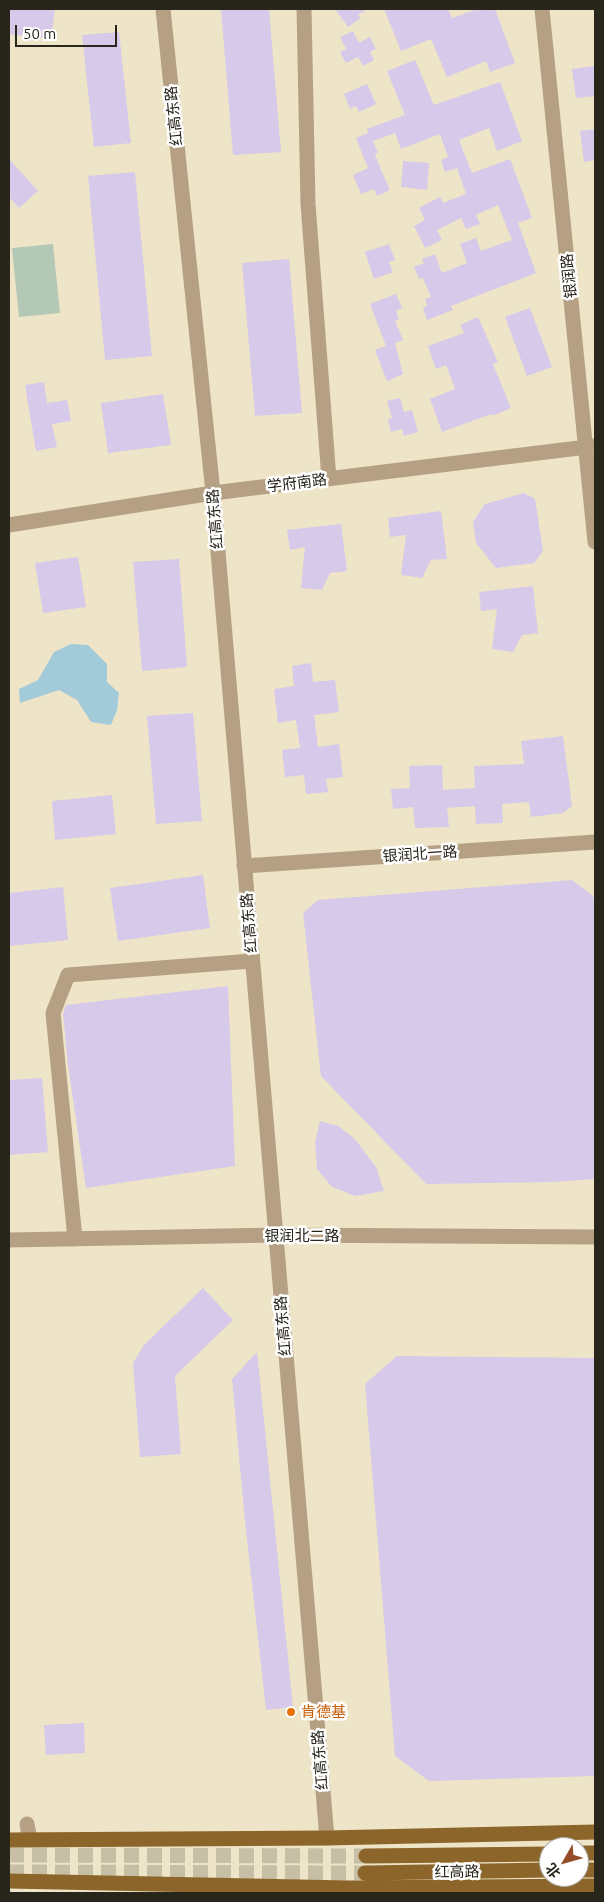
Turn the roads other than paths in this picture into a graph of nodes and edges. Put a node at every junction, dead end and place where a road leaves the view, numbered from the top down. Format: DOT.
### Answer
graph roads {
  1 [pos="163,9"];
  2 [pos="304,9"];
  3 [pos="542,9"];
  4 [pos="590,446"];
  5 [pos="329,479"];
  6 [pos="213,493"];
  7 [pos="9,526"];
  8 [pos="595,542"];
  9 [pos="595,842"];
  10 [pos="244,866"];
  11 [pos="252,961"];
  12 [pos="276,1236"];
  13 [pos="595,1237"];
  14 [pos="75,1239"];
  15 [pos="9,1240"];
  16 [pos="27,1824"];
  17 [pos="595,1832"];
  18 [pos="327,1838"];
  19 [pos="9,1840"];
  20 [pos="30,1840"];
  21 [pos="539,1854"];
  22 [pos="366,1856"];
  23 [pos="539,1870"];
  24 [pos="365,1873"];
  25 [pos="9,1881"];
  26 [pos="595,1886"];
  1 -- 6 [label="street, 红高东路"];
  2 -- 5 [label="street"];
  3 -- 4 [label="street, 银润路"];
  4 -- 5 [label="street, 学府南路"];
  4 -- 8 [label="street, 银润路"];
  5 -- 6 [label="street, 学府南路"];
  6 -- 7 [label="street, 学府南路"];
  6 -- 10 [label="street, 红高东路"];
  9 -- 10 [label="street, 银润北一路"];
  10 -- 11 [label="street, 红高东路"];
  11 -- 12 [label="street, 红高东路"];
  11 -- 14 [label="street"];
  12 -- 13 [label="street, 银润北二路"];
  12 -- 14 [label="street, 银润北二路"];
  12 -- 18 [label="street, 红高东路"];
  14 -- 15 [label="street, 银润北二路"];
  16 -- 20 [label="street"];
  17 -- 18 [label="main road"];
  18 -- 20 [label="main road"];
  19 -- 20 [label="main road"];
  21 -- 22 [label="main road, 红高路"];
  23 -- 24 [label="main road, 红高路"];
  25 -- 26 [label="main road"];
}
